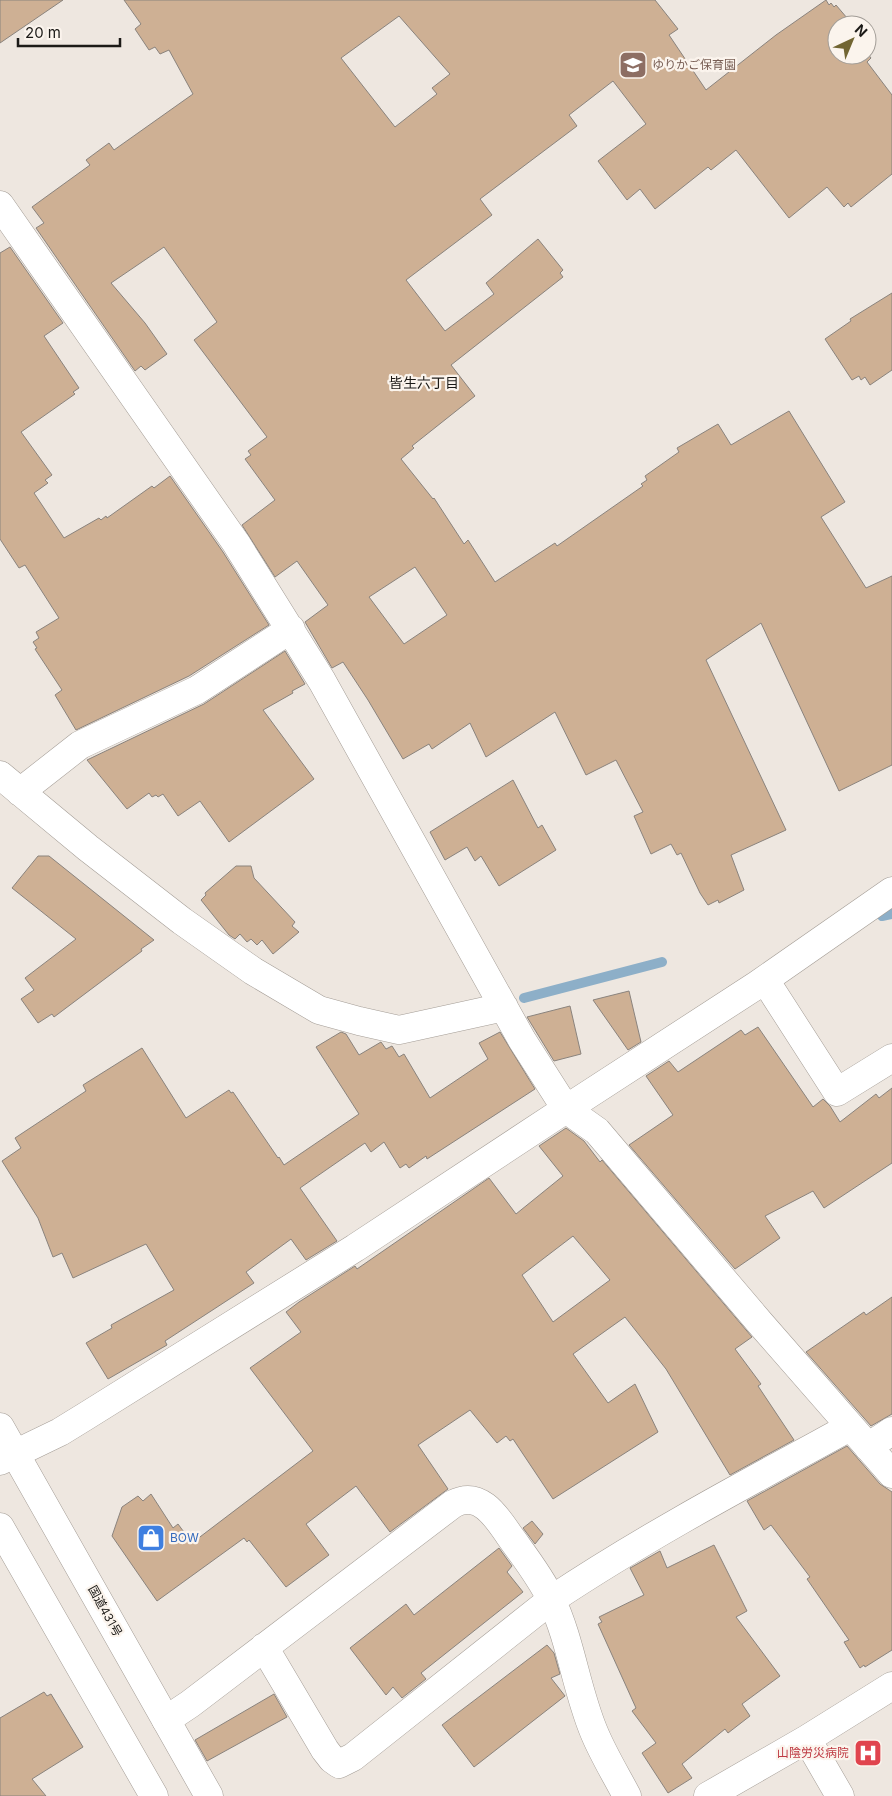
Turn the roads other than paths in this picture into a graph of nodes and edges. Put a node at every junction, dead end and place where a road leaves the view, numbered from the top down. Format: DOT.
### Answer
graph roads {
  1 [pos="2,214"];
  2 [pos="291,629"];
  3 [pos="10,784"];
  4 [pos="892,891"];
  5 [pos="765,980"];
  6 [pos="504,1007"];
  7 [pos="892,1058"];
  8 [pos="566,1109"];
  9 [pos="0,1427"];
  10 [pos="892,1430"];
  11 [pos="859,1437"];
  12 [pos="8,1457"];
  13 [pos="892,1474"];
  14 [pos="0,1527"];
  15 [pos="551,1600"];
  16 [pos="264,1647"];
  17 [pos="892,1686"];
  18 [pos="166,1720"];
  19 [pos="807,1739"];
  20 [pos="154,1796"];
  21 [pos="209,1796"];
  22 [pos="627,1796"];
  23 [pos="708,1796"];
  24 [pos="840,1796"];
  1 -- 2 [label="main road"];
  2 -- 3 [label="main road"];
  2 -- 6 [label="main road"];
  3 -- 6 [label="main road"];
  4 -- 5 [label="main road"];
  5 -- 7 [label="main road"];
  5 -- 8 [label="main road"];
  6 -- 8 [label="main road"];
  8 -- 11 [label="main road"];
  8 -- 12 [label="main road"];
  9 -- 12 [label="main road, 国道431号"];
  10 -- 11 [label="main road"];
  11 -- 13 [label="main road"];
  11 -- 15 [label="main road"];
  12 -- 18 [label="main road, 国道431号"];
  14 -- 20 [label="main road"];
  15 -- 16 [label="main road"];
  15 -- 16 [label="main road"];
  15 -- 22 [label="main road"];
  16 -- 18 [label="main road"];
  17 -- 19 [label="main road"];
  18 -- 21 [label="main road, 国道431号"];
  19 -- 23 [label="main road"];
  19 -- 24 [label="main road"];
}
